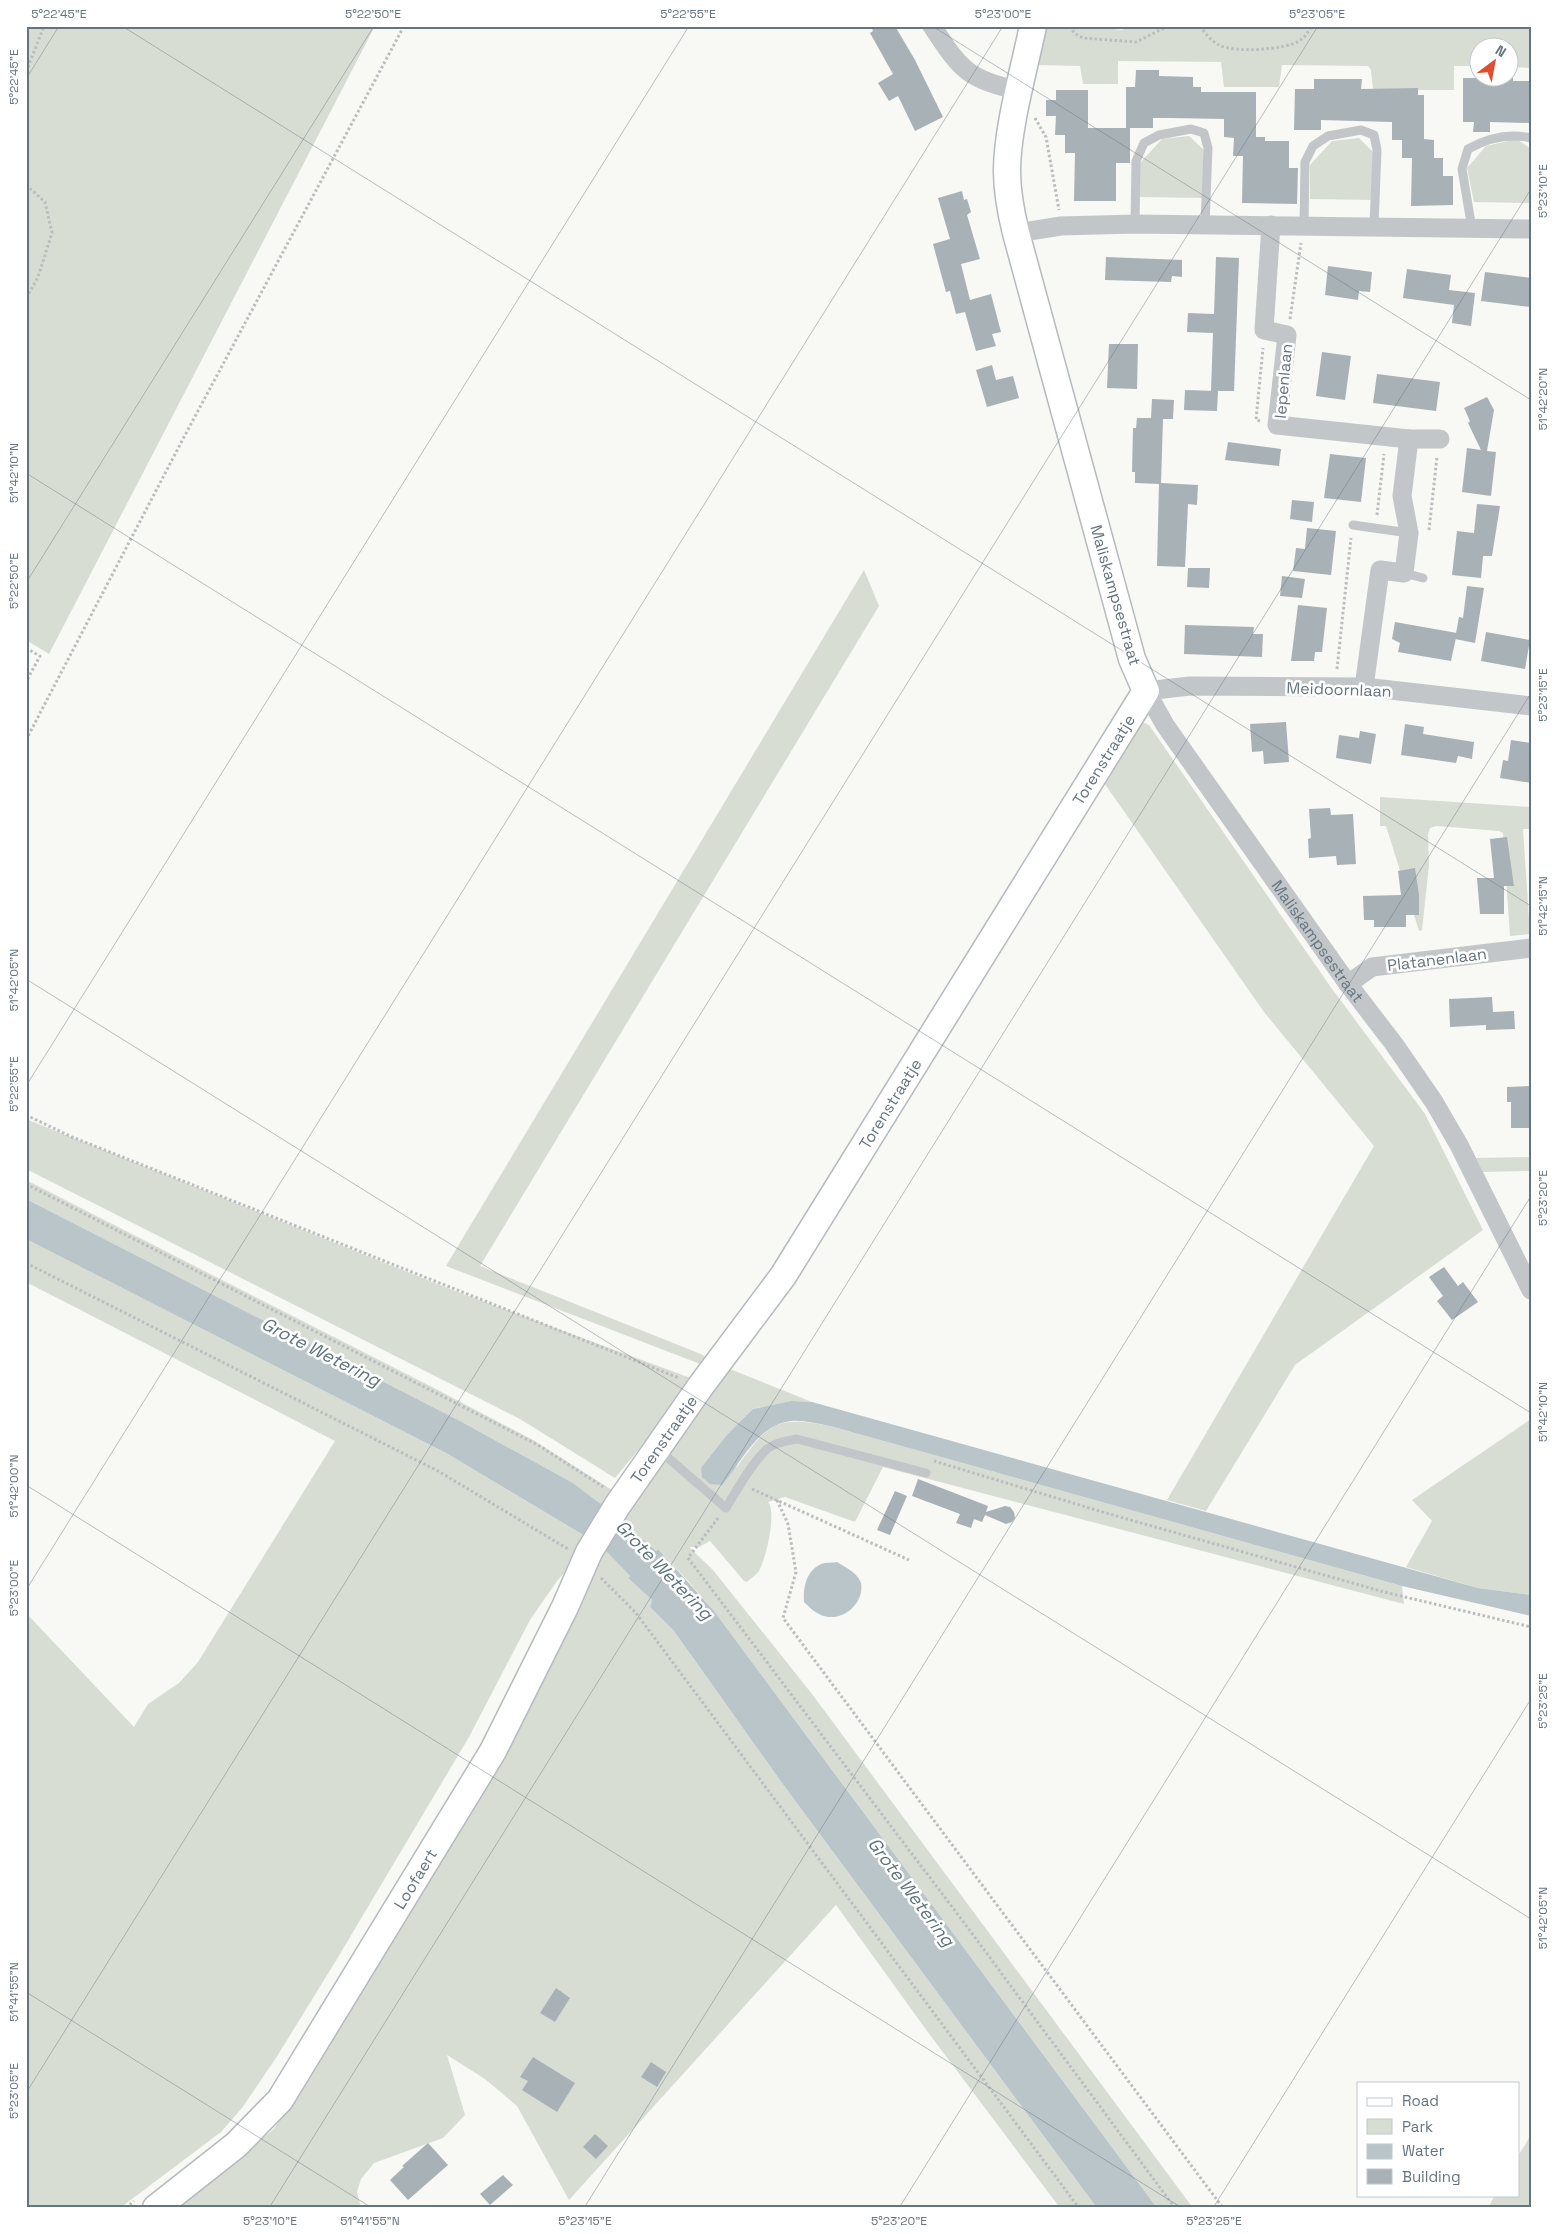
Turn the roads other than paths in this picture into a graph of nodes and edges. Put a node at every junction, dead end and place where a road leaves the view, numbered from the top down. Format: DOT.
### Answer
graph roads {
  1 [pos="932,26"];
  2 [pos="1033,26"];
  3 [pos="1020,91"];
  4 [pos="1531,138"];
  5 [pos="1135,224"];
  6 [pos="1205,225"];
  7 [pos="1271,225"];
  8 [pos="1304,226"];
  9 [pos="1374,226"];
  10 [pos="1472,229"];
  11 [pos="1531,229"];
  12 [pos="1016,233"];
  13 [pos="1409,439"];
  14 [pos="1440,439"];
  15 [pos="1353,525"];
  16 [pos="1409,533"];
  17 [pos="1404,573"];
  18 [pos="1423,578"];
  19 [pos="1364,688"];
  20 [pos="1146,691"];
  21 [pos="1531,706"];
  22 [pos="1531,948"];
  23 [pos="1348,984"];
  24 [pos="1531,1290"];
  25 [pos="656,1448"];
  26 [pos="926,1473"];
  27 [pos="620,1502"];
  28 [pos="156,2208"];
  1 -- 3 [label="street"];
  2 -- 3 [label="street, Maliskampsestraat"];
  3 -- 12 [label="street, Maliskampsestraat"];
  4 -- 10 [label="lane"];
  5 -- 6 [label="street"];
  5 -- 6 [label="lane"];
  5 -- 12 [label="street"];
  6 -- 7 [label="street"];
  7 -- 8 [label="street"];
  7 -- 13 [label="street, Iepenlaan"];
  8 -- 9 [label="street"];
  8 -- 9 [label="lane"];
  9 -- 10 [label="street"];
  10 -- 11 [label="street"];
  12 -- 20 [label="street, Maliskampsestraat"];
  13 -- 14 [label="street, Iepenlaan"];
  13 -- 16 [label="street"];
  15 -- 16 [label="lane"];
  16 -- 17 [label="street"];
  17 -- 18 [label="lane"];
  17 -- 19 [label="street"];
  19 -- 20 [label="street, Meidoornlaan"];
  19 -- 21 [label="street, Meidoornlaan"];
  20 -- 23 [label="street, Maliskampsestraat"];
  20 -- 25 [label="street, Torenstraatje"];
  22 -- 23 [label="street, Platanenlaan"];
  23 -- 24 [label="street, Maliskampsestraat"];
  25 -- 26 [label="lane"];
  25 -- 27 [label="street, Torenstraatje"];
  27 -- 28 [label="street, Loofaert"];
}
